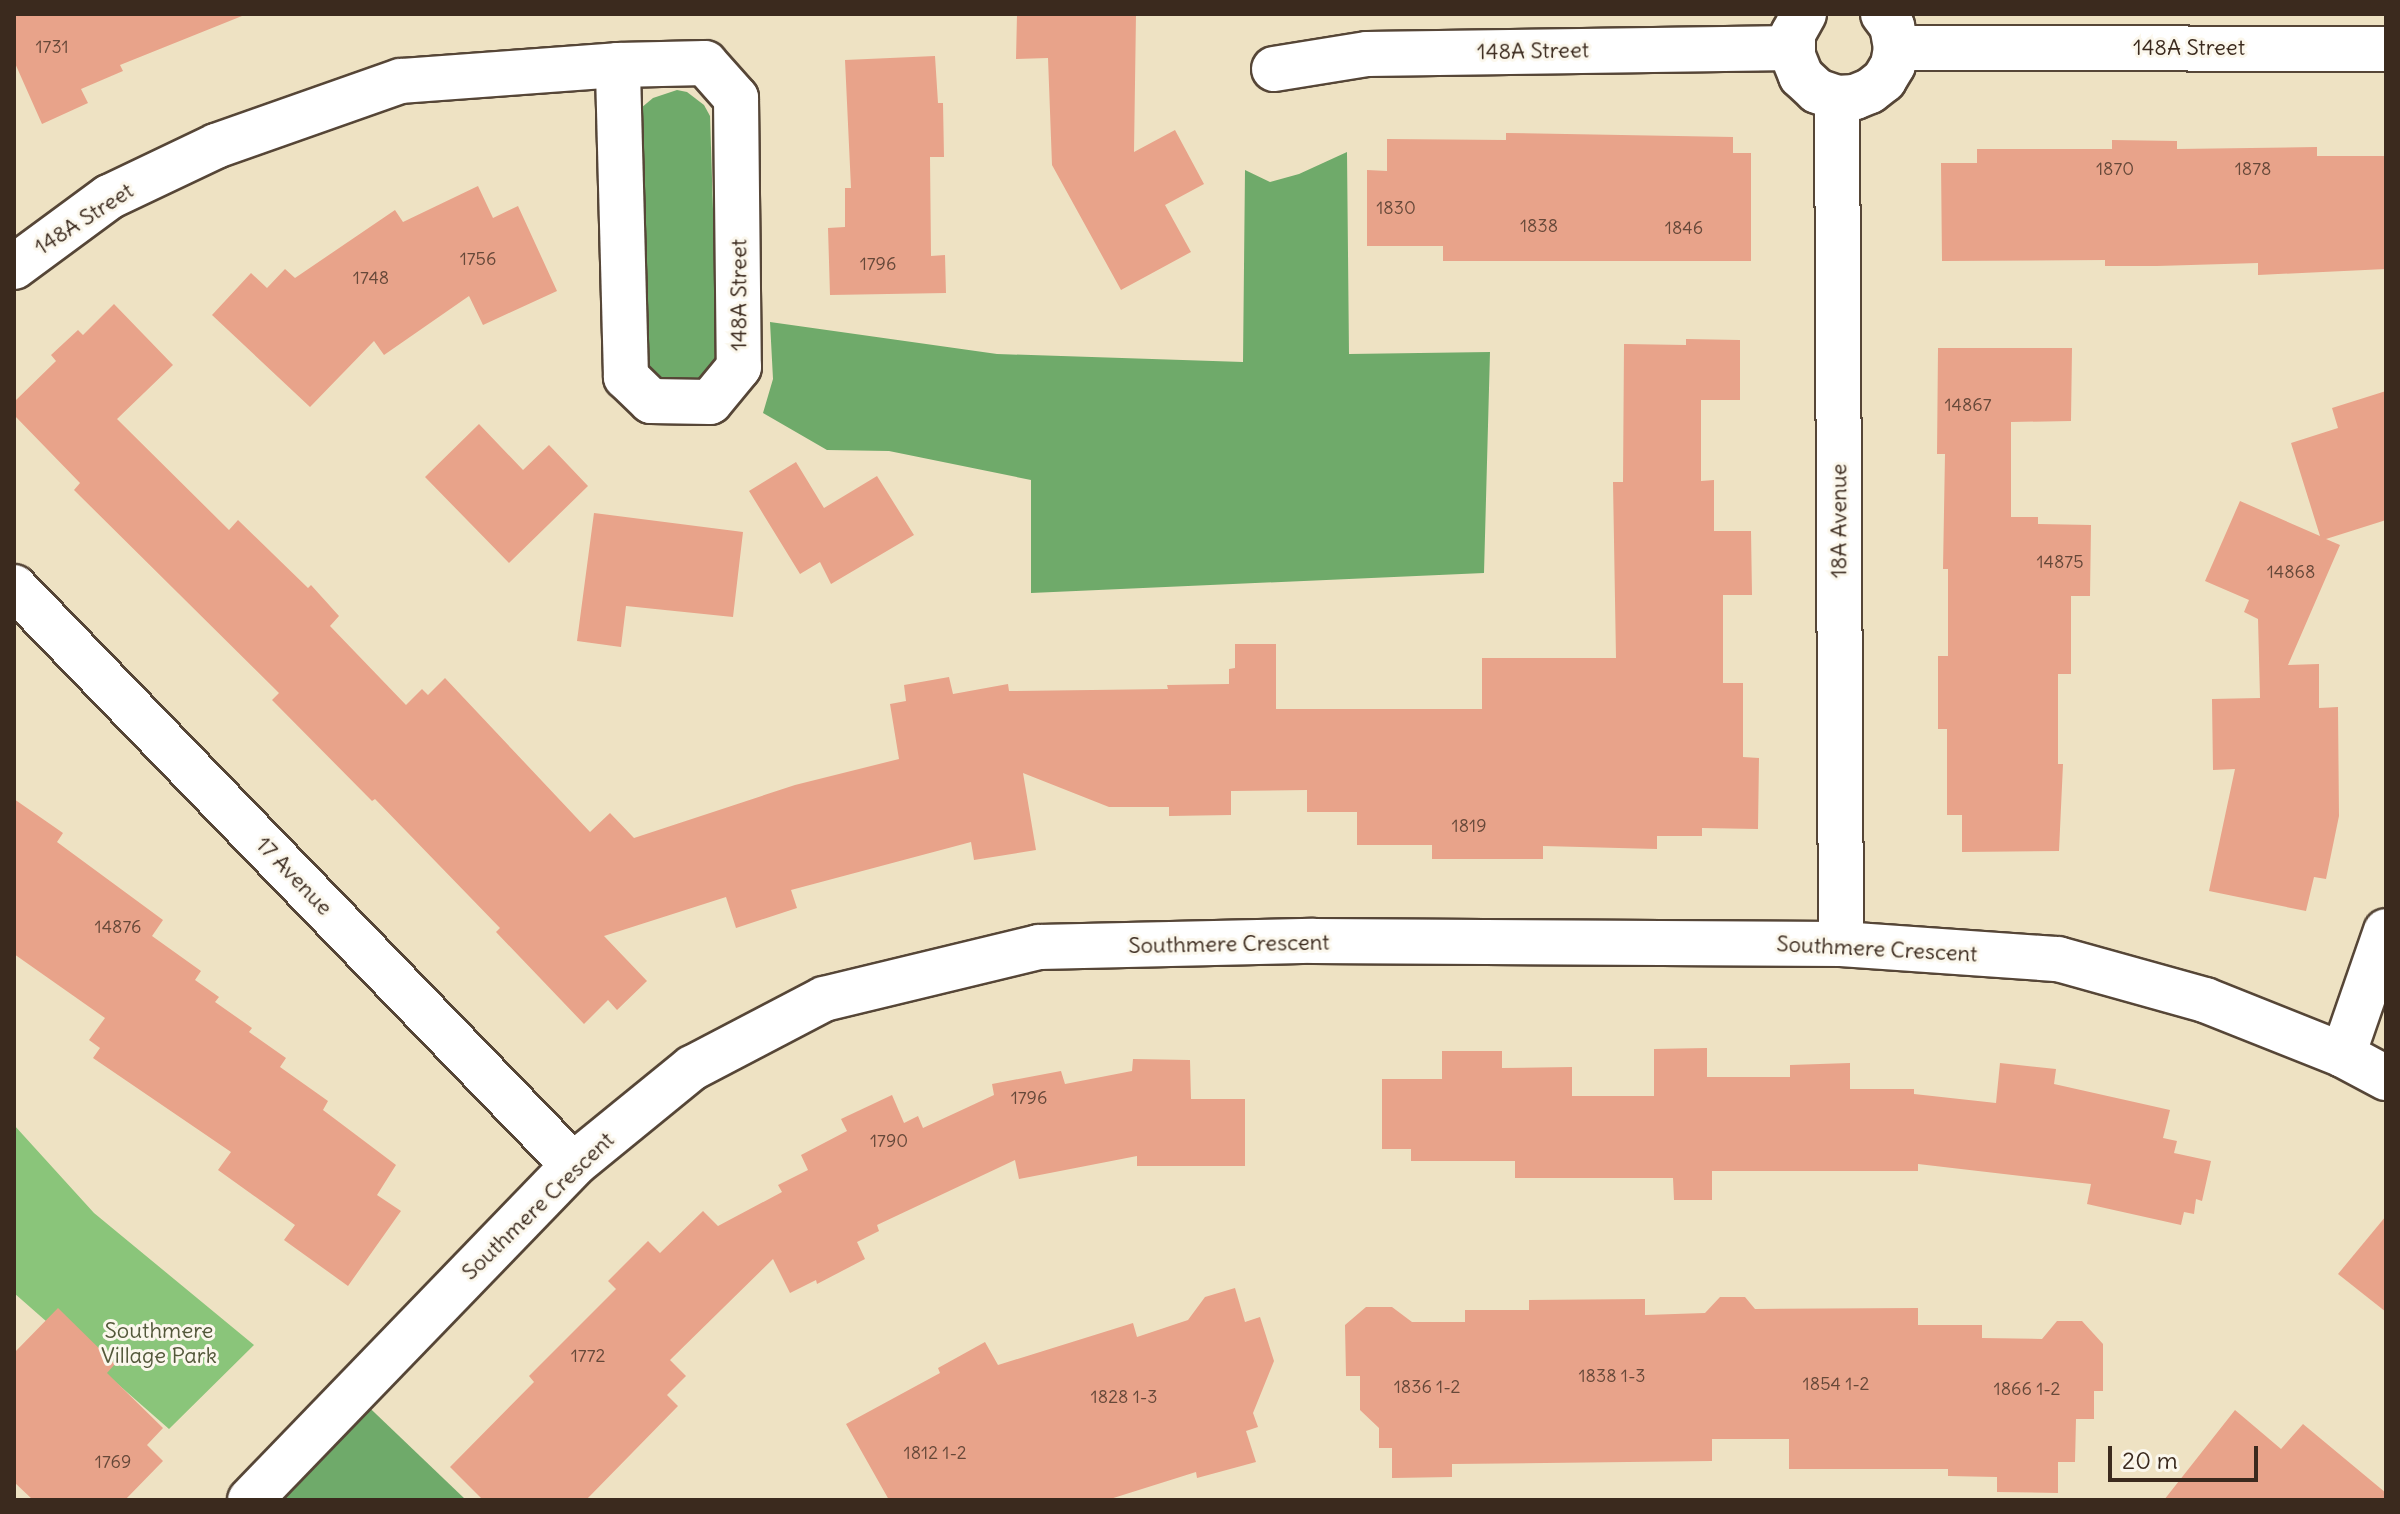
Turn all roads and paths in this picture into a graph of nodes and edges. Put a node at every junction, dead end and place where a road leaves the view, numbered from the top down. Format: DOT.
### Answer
graph roads {
  1 [pos="1798,31"];
  2 [pos="1890,31"];
  3 [pos="2386,49"];
  4 [pos="618,65"];
  5 [pos="1274,69"];
  6 [pos="1837,98"];
  7 [pos="14,267"];
  8 [pos="14,587"];
  9 [pos="2386,931"];
  10 [pos="1841,944"];
  11 [pos="2343,1055"];
  12 [pos="2386,1078"];
  13 [pos="573,1165"];
  14 [pos="250,1500"];
  1 -- 5 [label="street, 148A Street"];
  1 -- 6 [label="street"];
  2 -- 3 [label="street, 148A Street"];
  2 -- 6 [label="street"];
  4 -- 4 [label="street, 148A Street"];
  4 -- 7 [label="street, 148A Street"];
  6 -- 10 [label="street, 18A Avenue"];
  8 -- 13 [label="street, 17 Avenue"];
  9 -- 11 [label="street"];
  10 -- 11 [label="street, Southmere Crescent"];
  10 -- 13 [label="street, Southmere Crescent"];
  11 -- 12 [label="street, Southmere Crescent"];
  13 -- 14 [label="street, Southmere Crescent"];
}
